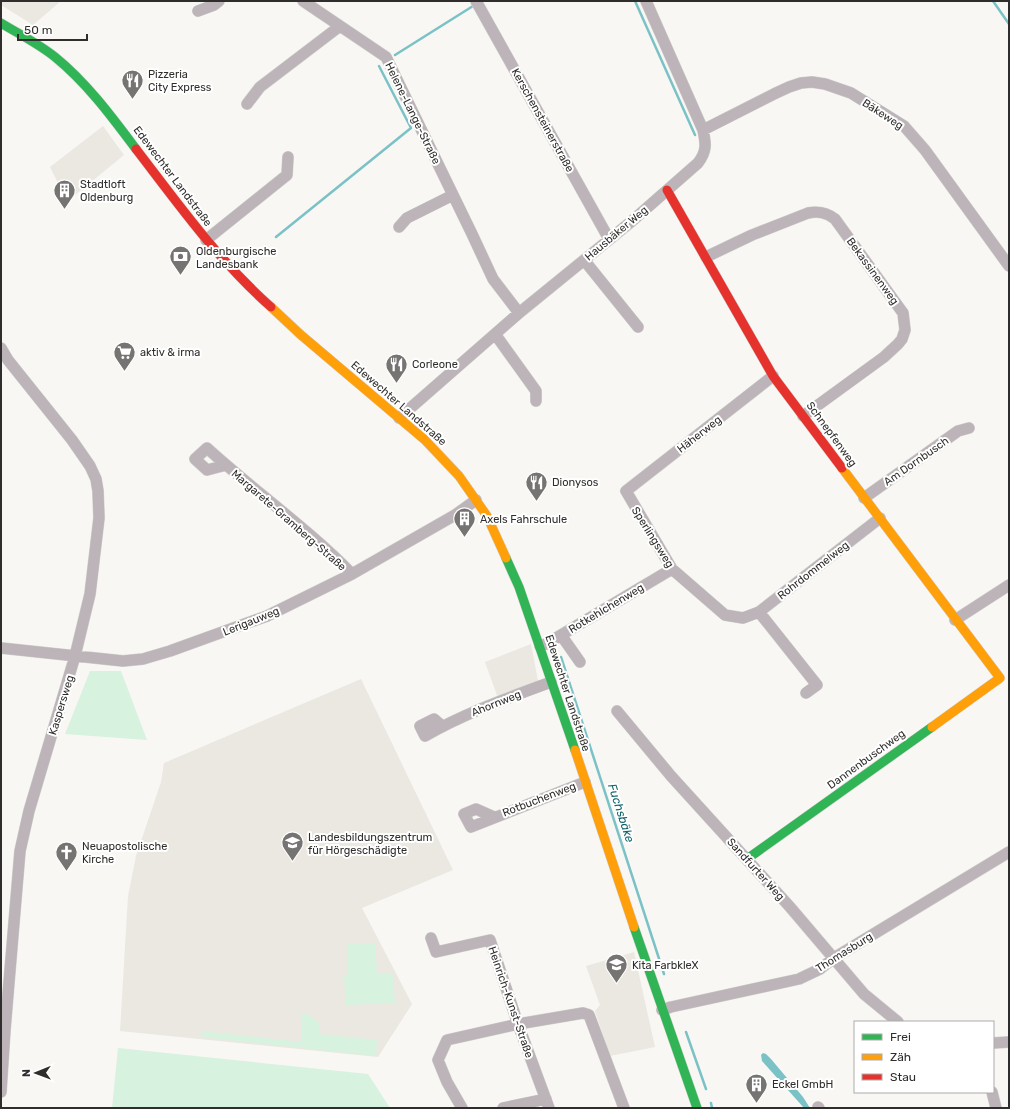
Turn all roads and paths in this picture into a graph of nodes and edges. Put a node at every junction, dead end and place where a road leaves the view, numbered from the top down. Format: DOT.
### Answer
graph roads {
  1 [pos="219,1"];
  2 [pos="303,1"];
  3 [pos="476,1"];
  4 [pos="646,1"];
  5 [pos="198,11"];
  6 [pos="1,23"];
  7 [pos="340,26"];
  8 [pos="247,104"];
  9 [pos="703,130"];
  10 [pos="288,157"];
  11 [pos="667,190"];
  12 [pos="453,195"];
  13 [pos="399,227"];
  14 [pos="609,239"];
  15 [pos="206,240"];
  16 [pos="706,257"];
  17 [pos="584,260"];
  18 [pos="1009,266"];
  19 [pos="519,313"];
  20 [pos="638,327"];
  21 [pos="495,334"];
  22 [pos="1,348"];
  23 [pos="773,376"];
  24 [pos="536,401"];
  25 [pos="803,416"];
  26 [pos="399,418"];
  27 [pos="969,428"];
  28 [pos="226,465"];
  29 [pos="626,491"];
  30 [pos="864,498"];
  31 [pos="476,500"];
  32 [pos="880,518"];
  33 [pos="672,569"];
  34 [pos="352,574"];
  35 [pos="1009,585"];
  36 [pos="759,612"];
  37 [pos="743,618"];
  38 [pos="956,620"];
  39 [pos="561,635"];
  40 [pos="540,646"];
  41 [pos="1,648"];
  42 [pos="75,656"];
  43 [pos="580,662"];
  44 [pos="1000,678"];
  45 [pos="551,682"];
  46 [pos="806,693"];
  47 [pos="617,711"];
  48 [pos="442,726"];
  49 [pos="585,782"];
  50 [pos="494,817"];
  51 [pos="1009,852"];
  52 [pos="747,859"];
  53 [pos="431,938"];
  54 [pos="834,958"];
  55 [pos="6,960"];
  56 [pos="662,1010"];
  57 [pos="897,1021"];
  58 [pos="518,1024"];
  59 [pos="1009,1042"];
  60 [pos="994,1043"];
  61 [pos="2,1063"];
  62 [pos="1,1092"];
  63 [pos="992,1093"];
  64 [pos="548,1104"];
  65 [pos="462,1108"];
  66 [pos="503,1108"];
  67 [pos="624,1108"];
  68 [pos="697,1108"];
  69 [pos="996,1108"];
  1 -- 5 [label="street"];
  2 -- 7 [label="street, Helene-Lange-Straße"];
  3 -- 14 [label="street, Kerschensteinerstraße"];
  4 -- 9 [label="street, Hausbäker Weg"];
  6 -- 15 [label="main road, Edewechter Landstraße"];
  7 -- 8 [label="street"];
  7 -- 12 [label="street, Helene-Lange-Straße"];
  9 -- 11 [label="street, Hausbäker Weg"];
  9 -- 18 [label="street, Bäkeweg"];
  10 -- 15 [label="street"];
  11 -- 14 [label="street, Hausbäker Weg"];
  11 -- 16 [label="main road, Schnepfenweg"];
  12 -- 13 [label="street"];
  12 -- 19 [label="street, Helene-Lange-Straße"];
  14 -- 17 [label="street, Hausbäker Weg"];
  15 -- 26 [label="main road, Edewechter Landstraße"];
  16 -- 23 [label="main road, Schnepfenweg"];
  16 -- 25 [label="street, Bekassinenweg"];
  17 -- 19 [label="street, Hausbäker Weg"];
  17 -- 20 [label="street"];
  19 -- 21 [label="street, Hausbäker Weg"];
  21 -- 24 [label="street"];
  21 -- 26 [label="street, Hausbäker Weg"];
  22 -- 42 [label="street, Kaspersweg"];
  23 -- 25 [label="main road, Schnepfenweg"];
  23 -- 29 [label="street, Häherweg"];
  25 -- 30 [label="main road, Schnepfenweg"];
  26 -- 31 [label="main road, Edewechter Landstraße"];
  27 -- 30 [label="street, Am Dornbusch"];
  28 -- 34 [label="street, Margarete-Gramberg-Straße"];
  29 -- 33 [label="street, Sperlingsweg"];
  30 -- 32 [label="main road, Schnepfenweg"];
  31 -- 34 [label="street, Lerigauweg"];
  31 -- 40 [label="main road, Edewechter Landstraße"];
  32 -- 36 [label="street, Rohrdommelweg"];
  32 -- 38 [label="main road, Schnepfenweg"];
  33 -- 37 [label="street, Sperlingsweg"];
  33 -- 39 [label="street, Rotkehlchenweg"];
  34 -- 42 [label="street, Lerigauweg"];
  35 -- 38 [label="street"];
  36 -- 37 [label="street, Rohrdommelweg"];
  36 -- 46 [label="street"];
  38 -- 44 [label="main road, Schnepfenweg"];
  39 -- 40 [label="street, Rotkehlchenweg"];
  39 -- 43 [label="street"];
  40 -- 45 [label="main road, Edewechter Landstraße"];
  41 -- 42 [label="street, Lerigauweg"];
  42 -- 55 [label="street, Kaspersweg"];
  44 -- 52 [label="main road, Dannenbuschweg"];
  45 -- 48 [label="street, Ahornweg"];
  45 -- 49 [label="main road, Edewechter Landstraße"];
  47 -- 52 [label="street, Sandfurter Weg"];
  49 -- 50 [label="street, Rotbuchenweg"];
  49 -- 56 [label="main road, Edewechter Landstraße"];
  51 -- 54 [label="street, Thomasburg"];
  52 -- 54 [label="street, Sandfurter Weg"];
  53 -- 58 [label="street, Heinrich-Kunst-Straße"];
  54 -- 56 [label="street, Thomasburg"];
  54 -- 57 [label="street, Sandfurter Weg"];
  55 -- 61 [label="street, Kaspersweg"];
  56 -- 68 [label="main road, Edewechter Landstraße"];
  58 -- 64 [label="street, Heinrich-Kunst-Straße"];
  58 -- 65 [label="street"];
  58 -- 67 [label="street"];
  59 -- 60 [label="street"];
  61 -- 62 [label="street, Kaspersweg"];
  63 -- 69 [label="street"];
  64 -- 66 [label="street"];
}
